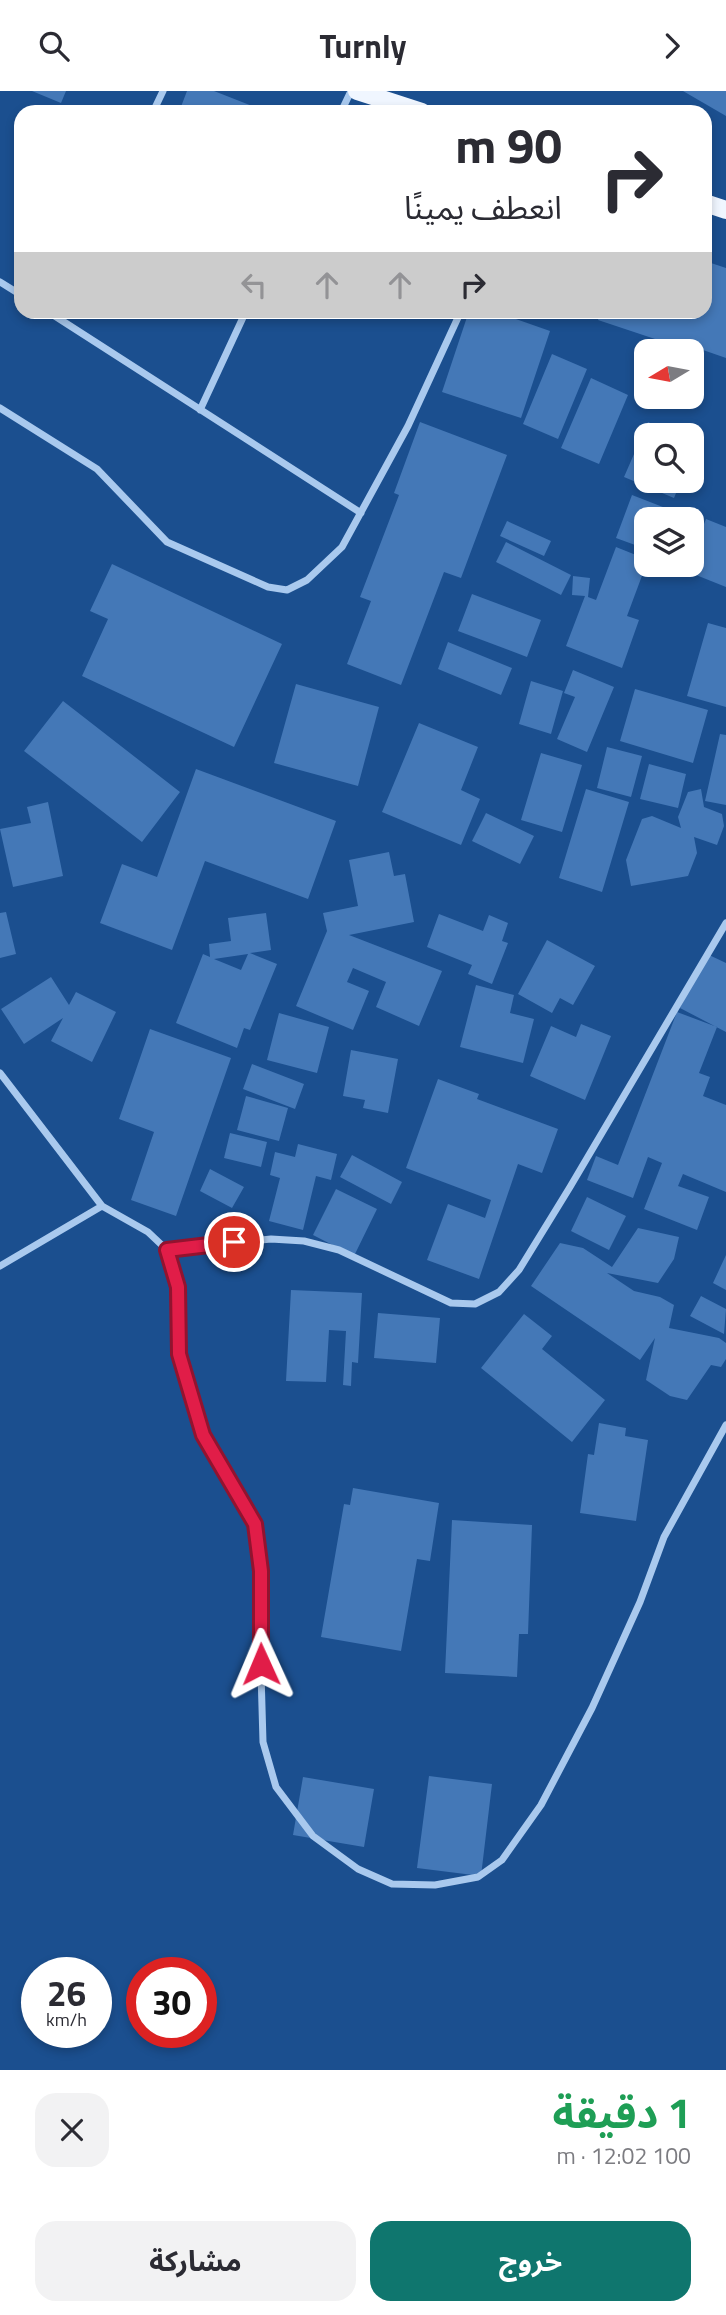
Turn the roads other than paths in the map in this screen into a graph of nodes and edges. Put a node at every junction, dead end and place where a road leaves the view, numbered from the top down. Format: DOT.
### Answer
graph roads {
  1 [pos="357,91"];
  2 [pos="400,105"];
  3 [pos="61,319"];
  4 [pos="242,319"];
  5 [pos="457,319"];
  6 [pos="0,408"];
  7 [pos="200,410"];
  8 [pos="361,513"];
  9 [pos="726,923"];
  10 [pos="0,1073"];
  11 [pos="103,1206"];
  12 [pos="167,1250"];
  13 [pos="0,1266"];
  14 [pos="726,1425"];
  1 -- 2 [label="main road"];
  3 -- 7 [label="street"];
  4 -- 7 [label="street"];
  5 -- 8 [label="street"];
  6 -- 8 [label="street"];
  7 -- 8 [label="street"];
  9 -- 12 [label="street"];
  10 -- 11 [label="street"];
  11 -- 12 [label="street"];
  11 -- 13 [label="street"];
  12 -- 14 [label="street"];
}
